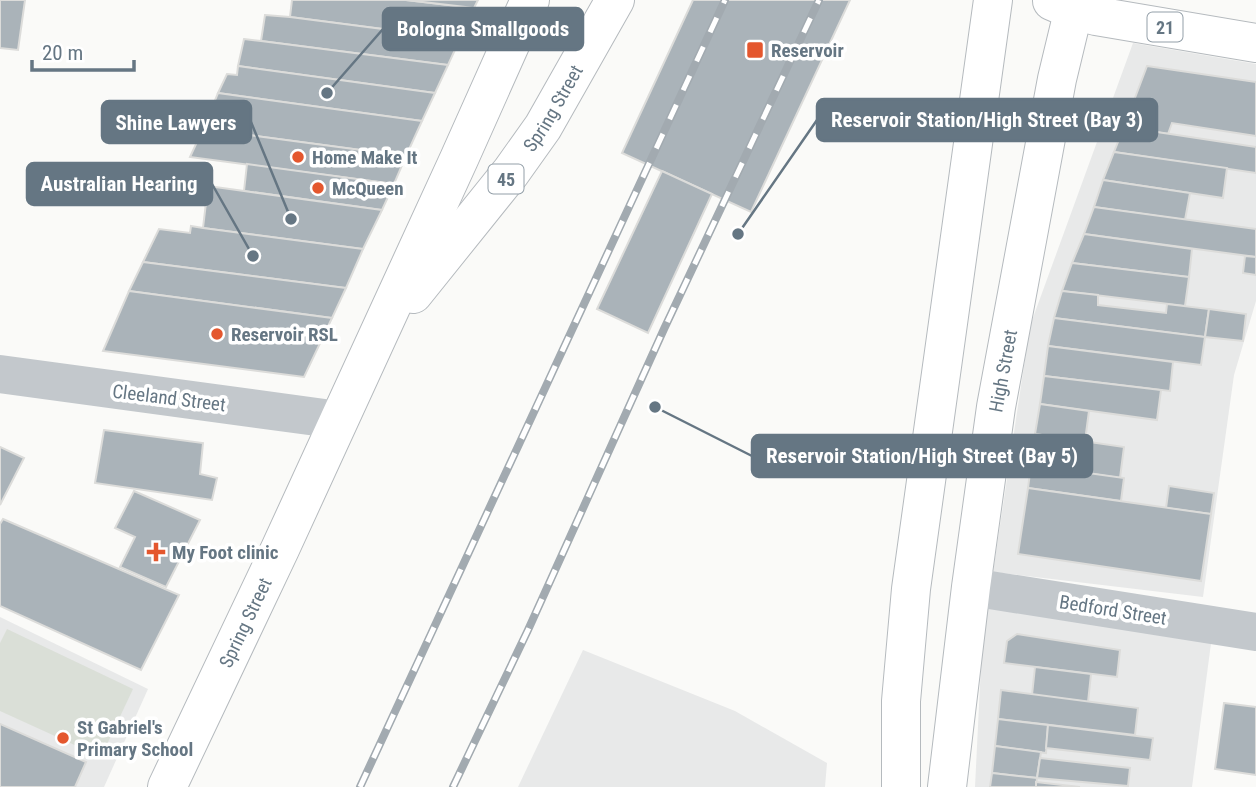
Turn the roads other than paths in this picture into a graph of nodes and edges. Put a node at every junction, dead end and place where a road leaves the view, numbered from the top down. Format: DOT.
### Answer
graph roads {
  1 [pos="530,0"];
  2 [pos="615,0"];
  3 [pos="993,0"];
  4 [pos="1066,3"];
  5 [pos="1256,43"];
  6 [pos="459,159"];
  7 [pos="511,172"];
  8 [pos="375,342"];
  9 [pos="0,374"];
  10 [pos="339,420"];
  11 [pos="971,587"];
  12 [pos="1256,632"];
  13 [pos="900,724"];
  14 [pos="953,736"];
  15 [pos="167,787"];
  16 [pos="901,787"];
  17 [pos="947,787"];
  1 -- 6 [label="main road, Spring Street / 45"];
  2 -- 7 [label="main road, Spring Street / 45"];
  3 -- 13 [label="main road"];
  4 -- 5 [label="main road, 21"];
  4 -- 11 [label="main road, High Street"];
  6 -- 7 [label="main road"];
  6 -- 8 [label="main road, Spring Street / 45"];
  7 -- 8 [label="main road, Spring Street / 45"];
  8 -- 10 [label="main road, Spring Street / 45"];
  9 -- 10 [label="street, Cleeland Street"];
  10 -- 15 [label="main road, Spring Street / 45"];
  11 -- 12 [label="street, Bedford Street"];
  11 -- 14 [label="main road, High Street"];
  13 -- 14 [label="main road"];
  13 -- 16 [label="main road"];
  14 -- 17 [label="main road, High Street"];
}
